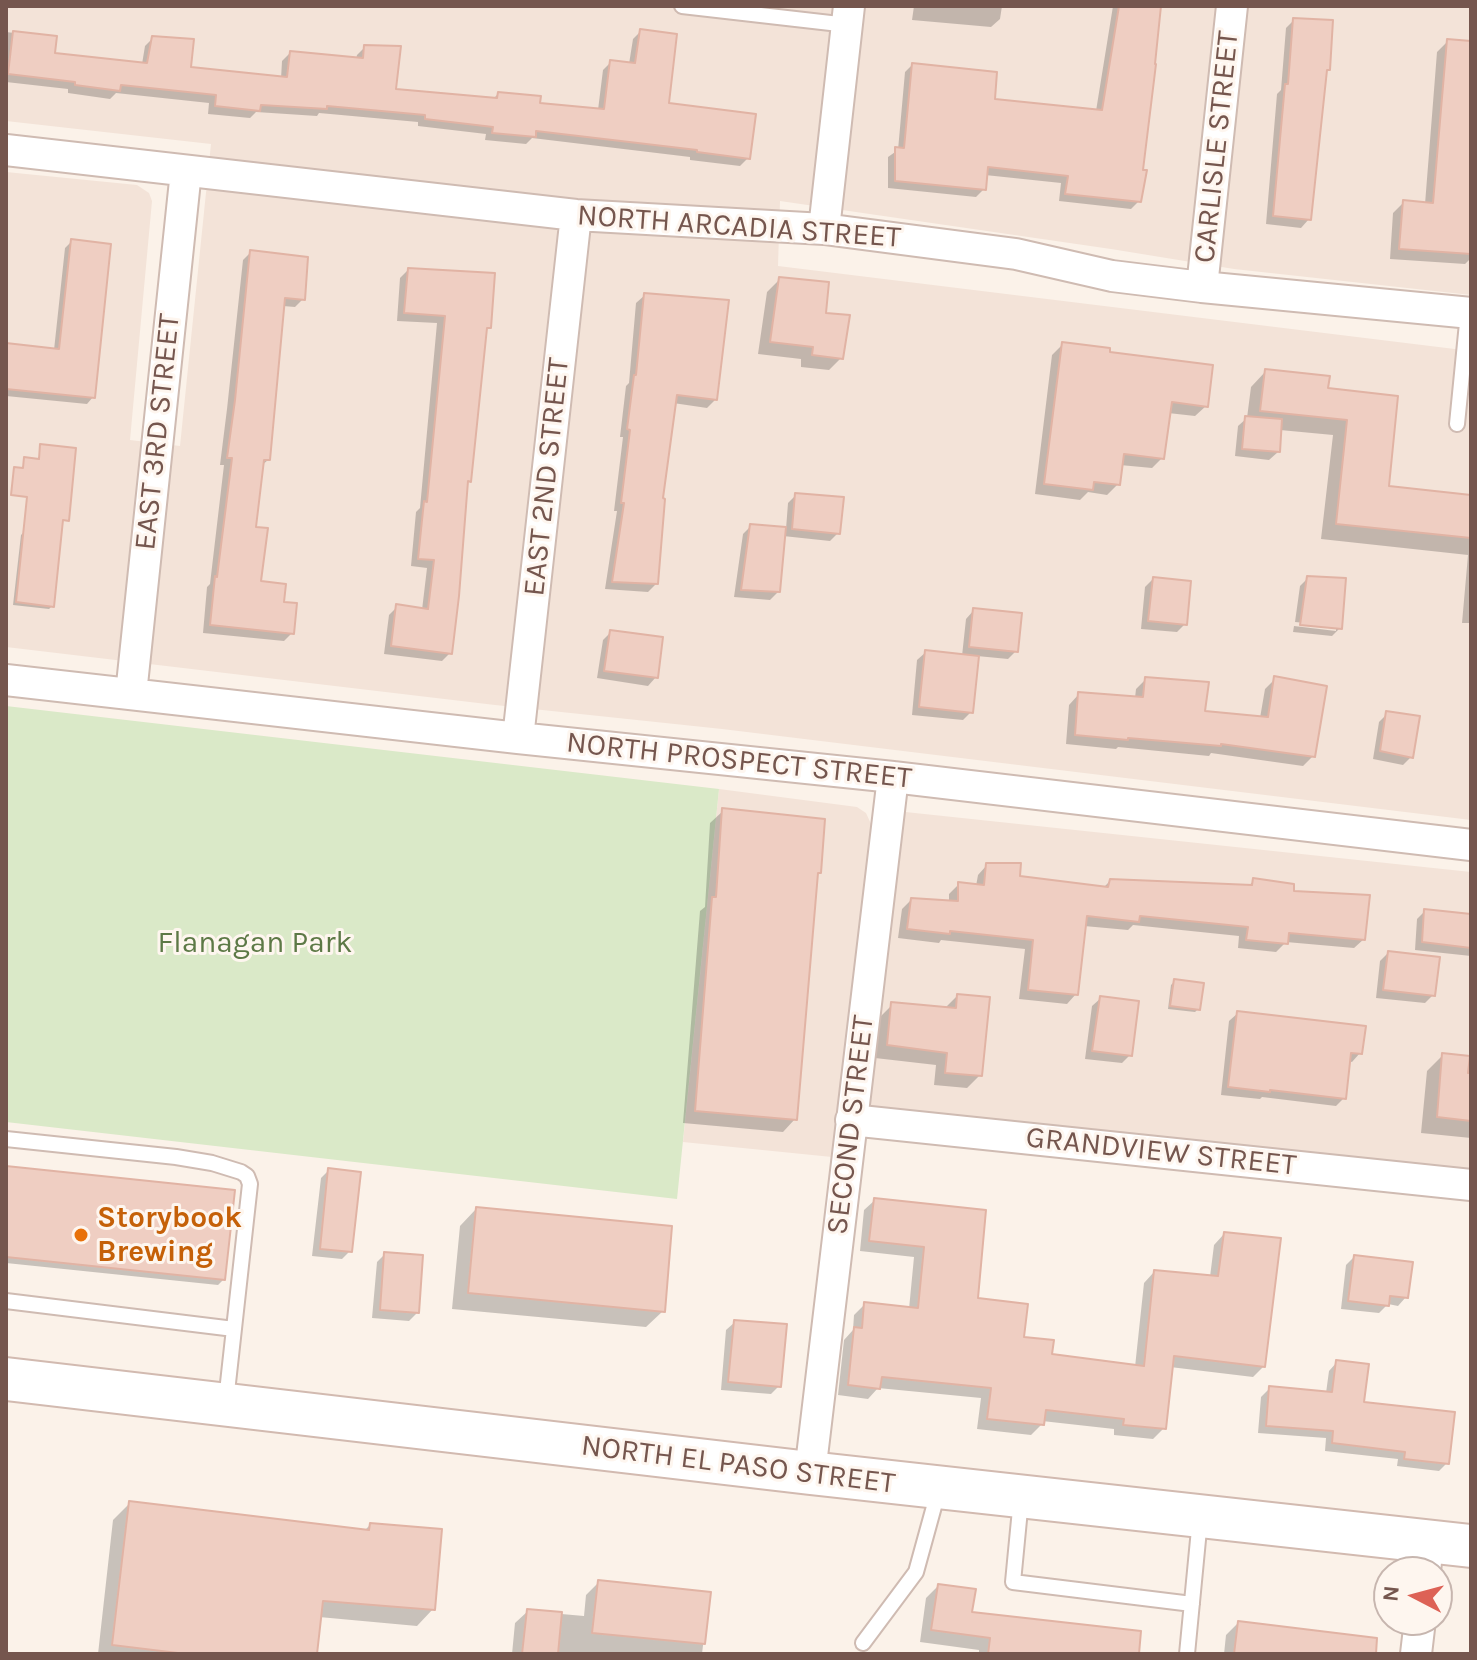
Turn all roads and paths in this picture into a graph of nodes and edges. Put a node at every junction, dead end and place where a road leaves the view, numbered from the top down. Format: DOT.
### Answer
graph roads {
  1 [pos="682,6"];
  2 [pos="1232,6"];
  3 [pos="848,16"];
  4 [pos="6,150"];
  5 [pos="186,171"];
  6 [pos="576,215"];
  7 [pos="824,229"];
  8 [pos="1202,287"];
  9 [pos="1470,313"];
  10 [pos="1457,424"];
  11 [pos="6,680"];
  12 [pos="131,694"];
  13 [pos="518,738"];
  14 [pos="893,777"];
  15 [pos="1471,845"];
  16 [pos="851,1120"];
  17 [pos="6,1139"];
  18 [pos="1471,1185"];
  19 [pos="6,1301"];
  20 [pos="234,1329"];
  21 [pos="6,1379"];
  22 [pos="225,1405"];
  23 [pos="810,1473"];
  24 [pos="939,1487"];
  25 [pos="1022,1497"];
  26 [pos="1200,1517"];
  27 [pos="1471,1546"];
  28 [pos="1420,1556"];
  29 [pos="1430,1556"];
  30 [pos="1192,1604"];
  31 [pos="863,1643"];
  32 [pos="1187,1654"];
  1 -- 3 [label="lane"];
  2 -- 8 [label="street, CARLISLE STREET"];
  3 -- 7 [label="street"];
  4 -- 5 [label="street, NORTH ARCADIA STREET"];
  5 -- 6 [label="street, NORTH ARCADIA STREET"];
  5 -- 12 [label="street, EAST 3RD STREET"];
  6 -- 7 [label="street, NORTH ARCADIA STREET"];
  6 -- 13 [label="street, EAST 2ND STREET"];
  7 -- 8 [label="street, NORTH ARCADIA STREET"];
  8 -- 9 [label="street, NORTH ARCADIA STREET"];
  9 -- 10 [label="lane"];
  11 -- 12 [label="street, NORTH PROSPECT STREET"];
  12 -- 13 [label="street, NORTH PROSPECT STREET"];
  13 -- 14 [label="street, NORTH PROSPECT STREET"];
  14 -- 15 [label="street, NORTH PROSPECT STREET"];
  14 -- 16 [label="street, SECOND STREET"];
  16 -- 18 [label="street, GRANDVIEW STREET"];
  16 -- 23 [label="street, SECOND STREET"];
  17 -- 20 [label="lane"];
  19 -- 20 [label="lane"];
  20 -- 22 [label="lane"];
  21 -- 22 [label="street, NORTH EL PASO STREET"];
  22 -- 23 [label="street, NORTH EL PASO STREET"];
  23 -- 24 [label="street, NORTH EL PASO STREET"];
  24 -- 25 [label="street, NORTH EL PASO STREET"];
  24 -- 31 [label="lane"];
  25 -- 26 [label="street, NORTH EL PASO STREET"];
  25 -- 30 [label="lane"];
  26 -- 28 [label="street, NORTH EL PASO STREET"];
  26 -- 30 [label="lane"];
  27 -- 29 [label="street, NORTH EL PASO STREET"];
  30 -- 32 [label="lane"];
}
